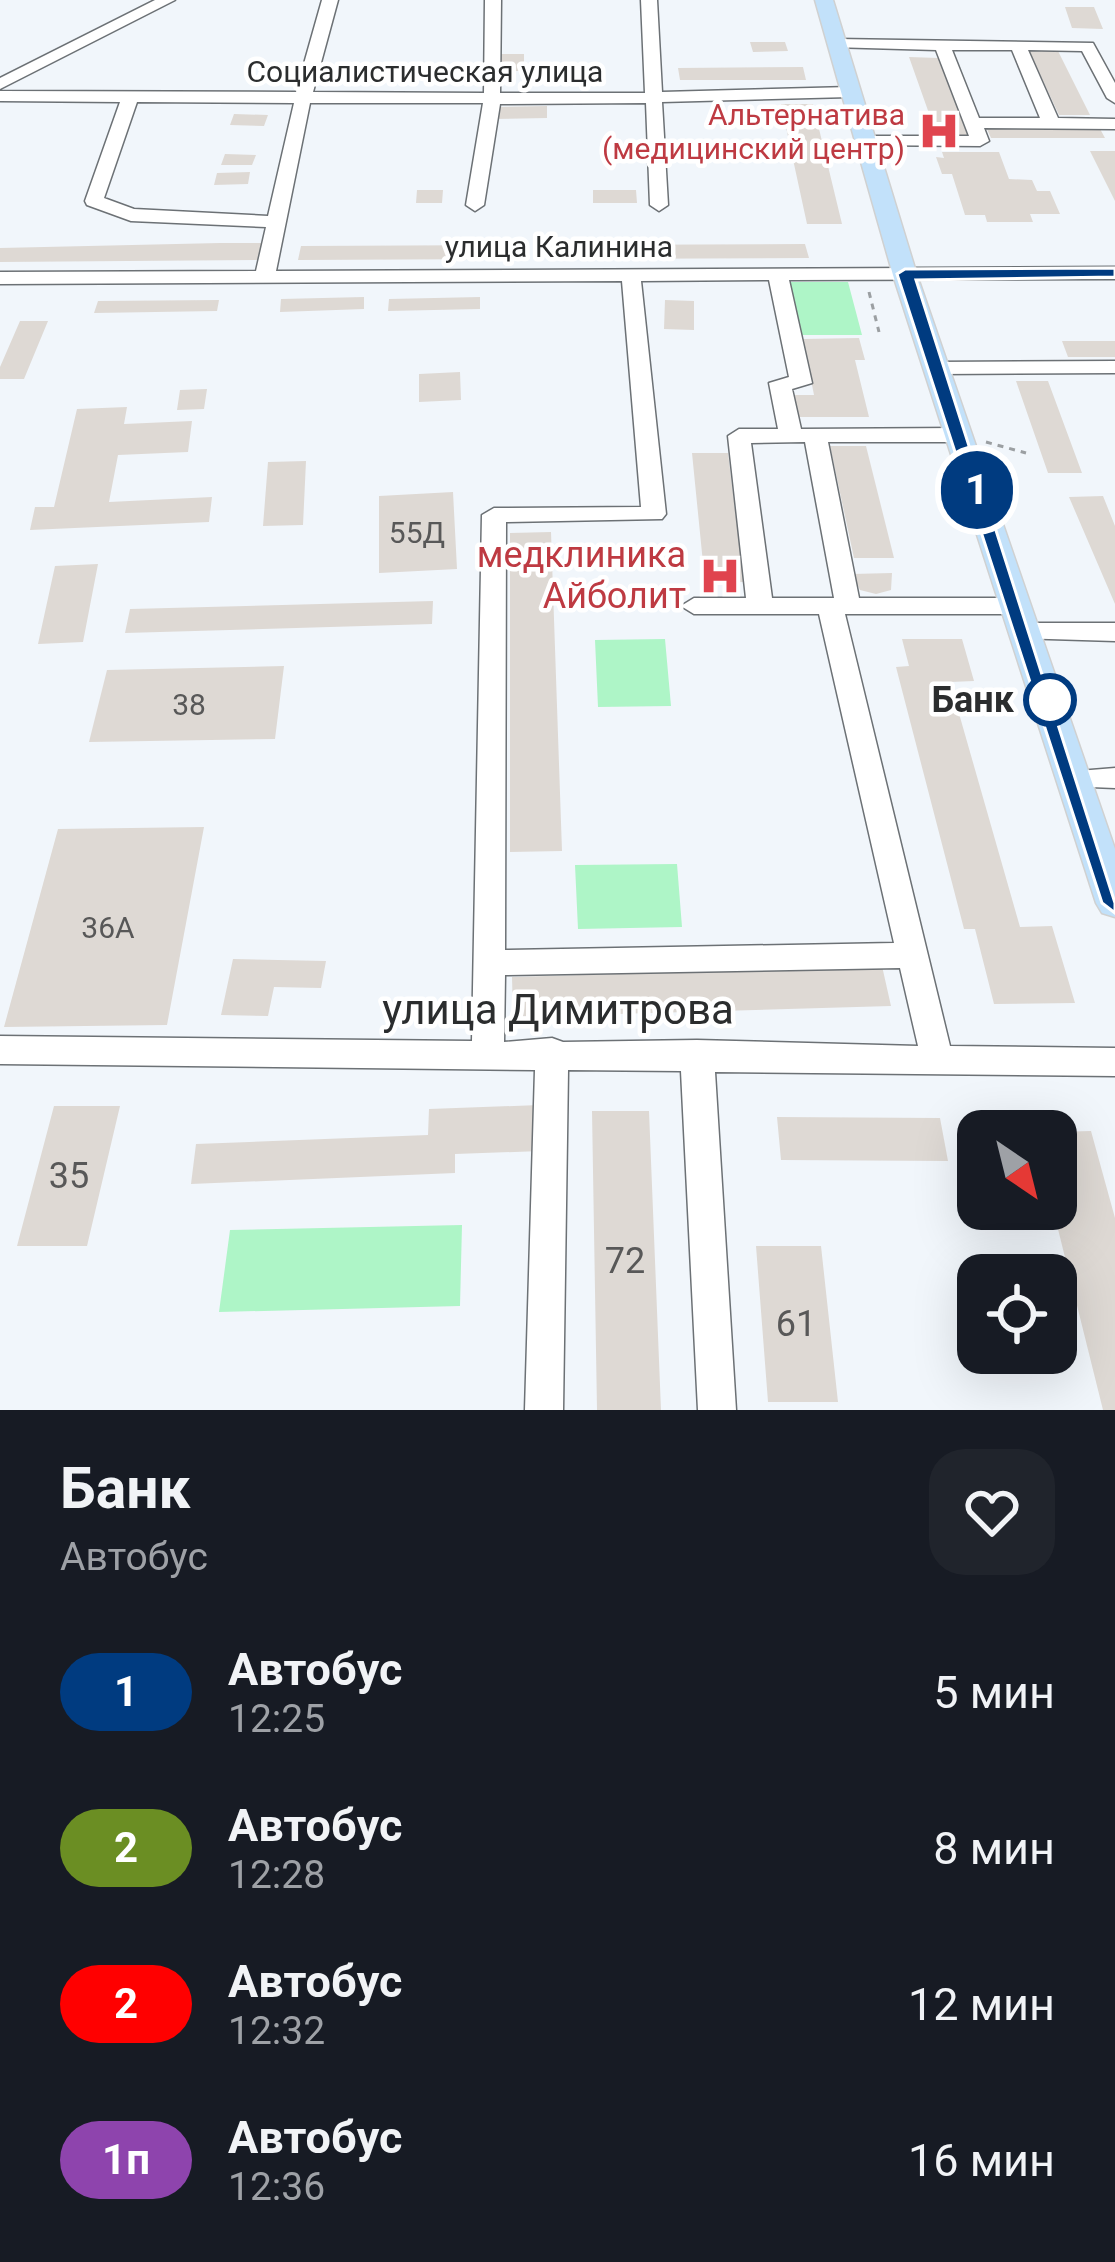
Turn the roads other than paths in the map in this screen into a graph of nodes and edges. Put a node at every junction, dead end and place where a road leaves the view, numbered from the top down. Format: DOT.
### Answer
graph roads {
  1 [pos="167,0"];
  2 [pos="330,0"];
  3 [pos="494,0"];
  4 [pos="649,0"];
  5 [pos="824,0"];
  6 [pos="837,44"];
  7 [pos="942,45"];
  8 [pos="1018,46"];
  9 [pos="0,84"];
  10 [pos="850,92"];
  11 [pos="0,96"];
  12 [pos="654,97"];
  13 [pos="130,98"];
  14 [pos="303,98"];
  15 [pos="492,98"];
  16 [pos="1115,98"];
  17 [pos="973,123"];
  18 [pos="1051,123"];
  19 [pos="1115,124"];
  20 [pos="865,141"];
  21 [pos="659,205"];
  22 [pos="475,206"];
  23 [pos="276,222"];
  24 [pos="1115,273"];
  25 [pos="905,274"];
  26 [pos="265,276"];
  27 [pos="631,276"];
  28 [pos="778,276"];
  29 [pos="2,278"];
  30 [pos="1115,367"];
  31 [pos="937,368"];
  32 [pos="958,435"];
  33 [pos="803,436"];
  34 [pos="694,606"];
  35 [pos="760,606"];
  36 [pos="839,606"];
  37 [pos="1018,619"];
  38 [pos="1115,632"];
  39 [pos="1076,778"];
  40 [pos="1115,778"];
  41 [pos="1115,903"];
  42 [pos="913,955"];
  43 [pos="488,963"];
  44 [pos="0,1050"];
  45 [pos="552,1052"];
  46 [pos="488,1053"];
  47 [pos="697,1054"];
  48 [pos="937,1059"];
  49 [pos="1115,1062"];
  50 [pos="544,1410"];
  51 [pos="717,1410"];
  1 -- 9 [label="street"];
  2 -- 14 [label="street"];
  3 -- 15 [label="street"];
  4 -- 12 [label="street"];
  5 -- 6 [label="main road"];
  6 -- 7 [label="street"];
  6 -- 10 [label="main road"];
  7 -- 8 [label="street"];
  7 -- 17 [label="street"];
  8 -- 16 [label="street"];
  8 -- 18 [label="street"];
  10 -- 12 [label="street, Социалистическая улица"];
  10 -- 20 [label="main road"];
  11 -- 13 [label="street, Социалистическая улица"];
  12 -- 15 [label="street, Социалистическая улица"];
  12 -- 21 [label="street"];
  13 -- 14 [label="street, Социалистическая улица"];
  13 -- 23 [label="street"];
  14 -- 15 [label="street, Социалистическая улица"];
  14 -- 23 [label="street"];
  15 -- 22 [label="street"];
  17 -- 18 [label="street"];
  17 -- 20 [label="street"];
  18 -- 19 [label="street"];
  20 -- 25 [label="main road"];
  23 -- 26 [label="street"];
  24 -- 25 [label="street, улица Калинина"];
  25 -- 28 [label="street, улица Калинина"];
  25 -- 31 [label="main road"];
  26 -- 27 [label="street, улица Калинина"];
  26 -- 29 [label="street, улица Калинина"];
  27 -- 28 [label="street, улица Калинина"];
  27 -- 43 [label="street"];
  28 -- 33 [label="street"];
  30 -- 31 [label="street"];
  31 -- 32 [label="main road"];
  32 -- 33 [label="street"];
  32 -- 37 [label="main road"];
  33 -- 35 [label="street"];
  33 -- 36 [label="street"];
  34 -- 35 [label="street"];
  35 -- 36 [label="street"];
  36 -- 37 [label="street"];
  36 -- 42 [label="street"];
  37 -- 38 [label="street"];
  37 -- 39 [label="main road"];
  39 -- 40 [label="street"];
  39 -- 41 [label="main road"];
  42 -- 43 [label="street"];
  42 -- 48 [label="street"];
  43 -- 46 [label="street"];
  44 -- 46 [label="street, улица Димитрова"];
  45 -- 46 [label="street, улица Димитрова"];
  45 -- 47 [label="street, улица Димитрова"];
  45 -- 50 [label="street"];
  47 -- 48 [label="street, улица Димитрова"];
  47 -- 51 [label="street"];
  48 -- 49 [label="street, улица Димитрова"];
}
